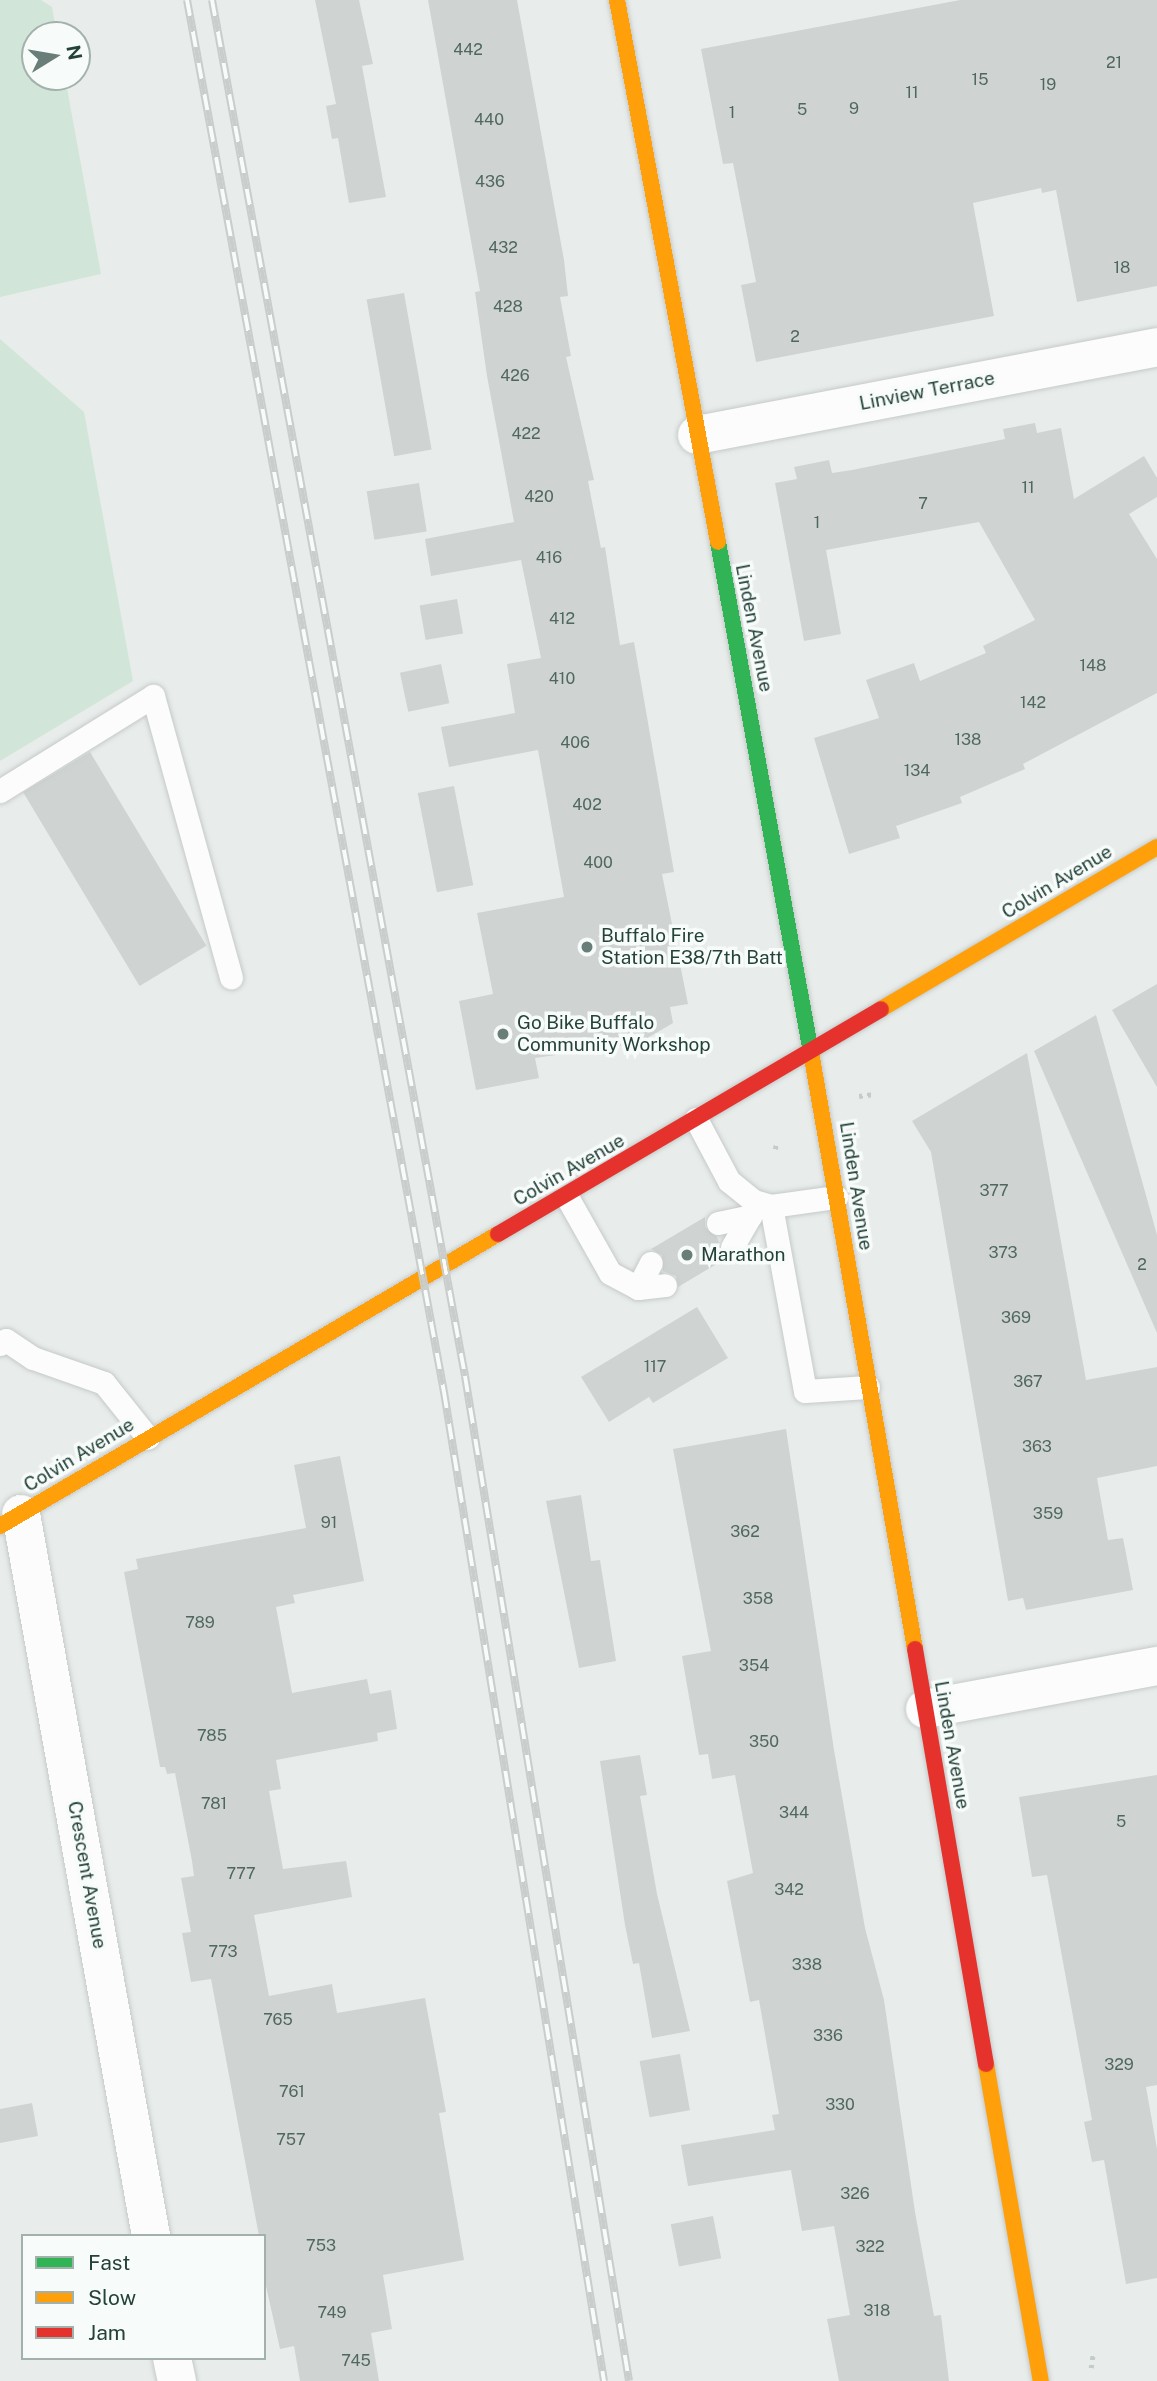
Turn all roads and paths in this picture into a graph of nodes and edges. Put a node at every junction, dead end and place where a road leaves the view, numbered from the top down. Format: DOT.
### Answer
graph roads {
  1 [pos="617,0"];
  2 [pos="1157,346"];
  3 [pos="697,435"];
  4 [pos="0,791"];
  5 [pos="1157,847"];
  6 [pos="231,977"];
  7 [pos="811,1051"];
  8 [pos="874,1094"];
  9 [pos="858,1096"];
  10 [pos="696,1119"];
  11 [pos="778,1142"];
  12 [pos="775,1149"];
  13 [pos="567,1197"];
  14 [pos="836,1198"];
  15 [pos="758,1208"];
  16 [pos="718,1223"];
  17 [pos="732,1247"];
  18 [pos="652,1263"];
  19 [pos="665,1285"];
  20 [pos="638,1288"];
  21 [pos="0,1344"];
  22 [pos="869,1387"];
  23 [pos="148,1438"];
  24 [pos="10,1520"];
  25 [pos="1157,1667"];
  26 [pos="925,1709"];
  27 [pos="151,2234"];
  28 [pos="1093,2353"];
  29 [pos="173,2360"];
  30 [pos="1091,2368"];
  31 [pos="177,2381"];
  32 [pos="1041,2381"];
  1 -- 3 [label="street, Linden Avenue"];
  2 -- 3 [label="street, Linview Terrace"];
  3 -- 7 [label="street, Linden Avenue"];
  4 -- 6 [label="lane"];
  5 -- 7 [label="street, Colvin Avenue"];
  7 -- 10 [label="street, Colvin Avenue"];
  7 -- 14 [label="street, Linden Avenue"];
  8 -- 9 [label="path"];
  10 -- 13 [label="street, Colvin Avenue"];
  10 -- 15 [label="lane"];
  11 -- 12 [label="path"];
  13 -- 20 [label="lane"];
  13 -- 23 [label="street, Colvin Avenue"];
  14 -- 15 [label="lane"];
  14 -- 22 [label="street, Linden Avenue"];
  15 -- 16 [label="lane"];
  15 -- 17 [label="lane"];
  15 -- 22 [label="lane"];
  18 -- 20 [label="lane"];
  19 -- 20 [label="lane"];
  21 -- 23 [label="lane"];
  22 -- 26 [label="street, Linden Avenue"];
  23 -- 24 [label="street, Colvin Avenue"];
  24 -- 27 [label="street, Crescent Avenue"];
  25 -- 26 [label="street"];
  26 -- 32 [label="street, Linden Avenue"];
  28 -- 30 [label="path"];
  29 -- 31 [label="street"];
}
